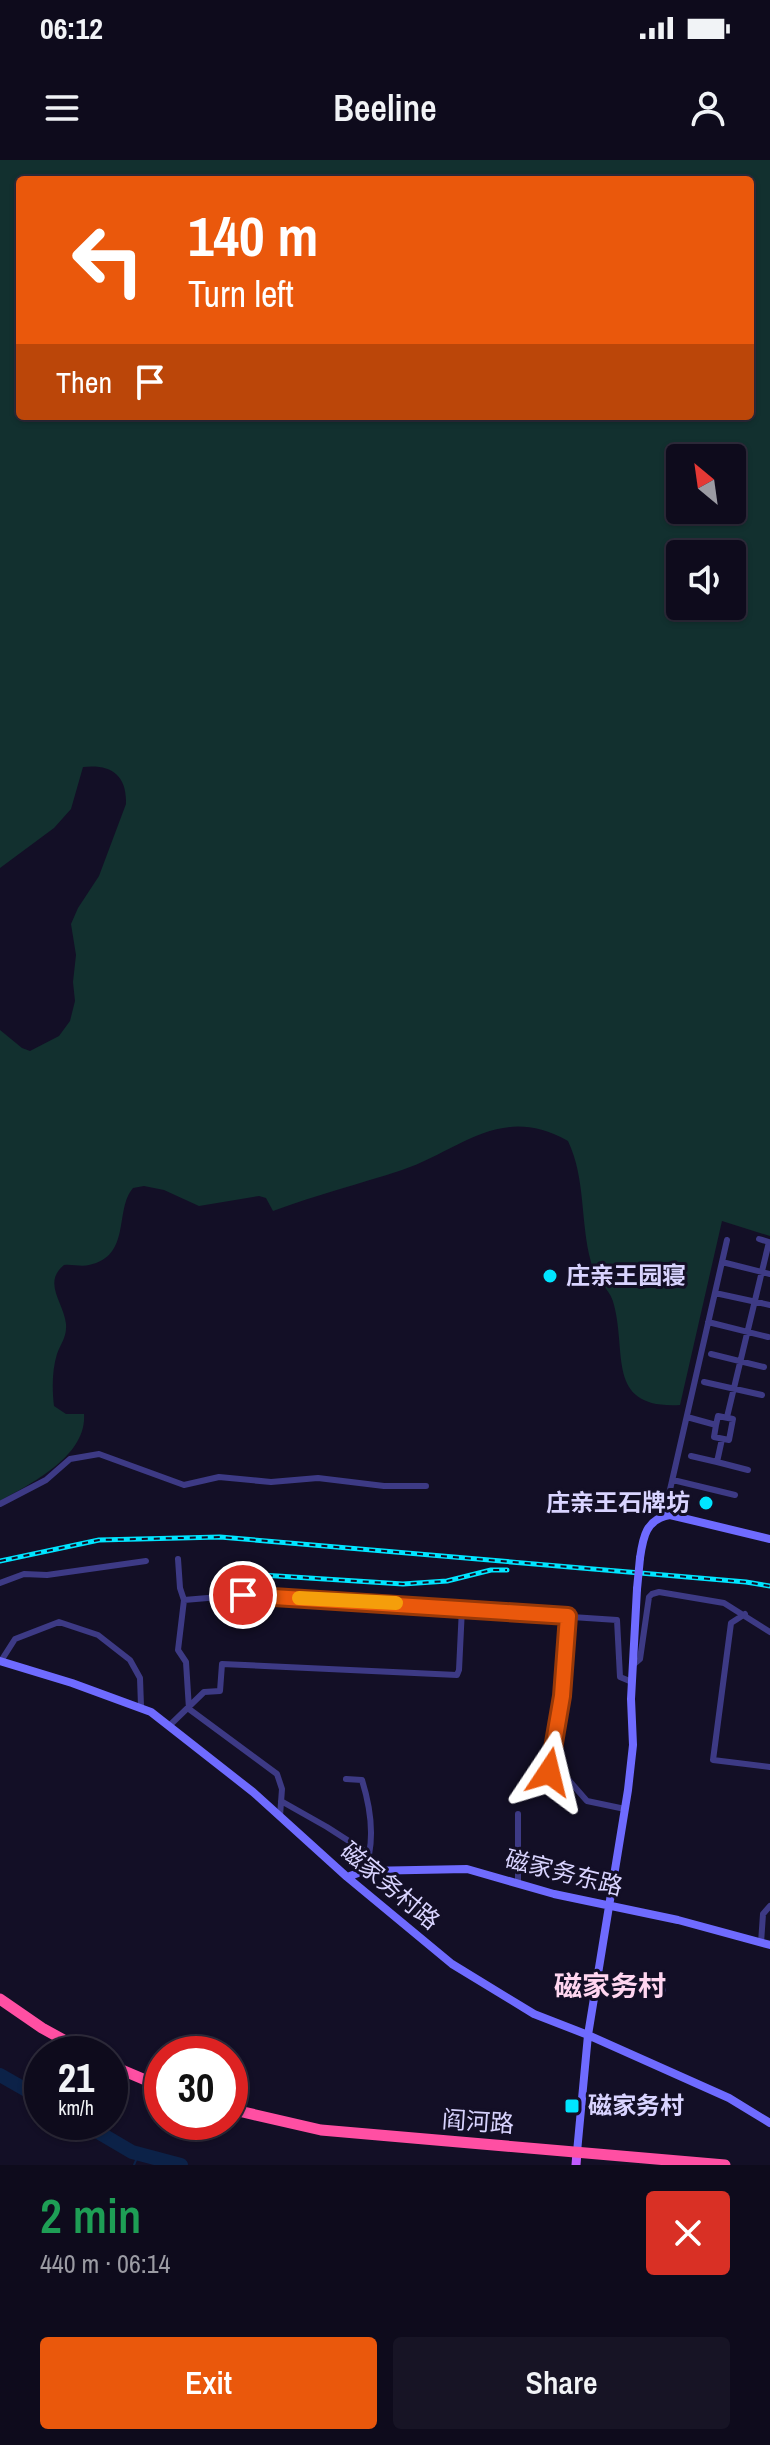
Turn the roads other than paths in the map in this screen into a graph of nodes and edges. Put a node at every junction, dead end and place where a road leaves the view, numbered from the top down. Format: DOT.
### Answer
graph roads {
  1 [pos="759,1239"];
  2 [pos="727,1240"];
  3 [pos="722,1262"];
  4 [pos="762,1272"];
  5 [pos="770,1274"];
  6 [pos="715,1293"];
  7 [pos="755,1301"];
  8 [pos="770,1305"];
  9 [pos="708,1322"];
  10 [pos="747,1332"];
  11 [pos="768,1337"];
  12 [pos="711,1354"];
  13 [pos="740,1361"];
  14 [pos="764,1367"];
  15 [pos="704,1382"];
  16 [pos="734,1389"];
  17 [pos="762,1395"];
  18 [pos="687,1417"];
  19 [pos="727,1417"];
  20 [pos="716,1425"];
  21 [pos="722,1439"];
  22 [pos="691,1456"];
  23 [pos="717,1462"];
  24 [pos="748,1470"];
  25 [pos="673,1480"];
  26 [pos="426,1486"];
  27 [pos="735,1495"];
  28 [pos="0,1504"];
  29 [pos="664,1516"];
  30 [pos="770,1539"];
  31 [pos="178,1559"];
  32 [pos="146,1561"];
  33 [pos="0,1583"];
  34 [pos="184,1600"];
  35 [pos="462,1608"];
  36 [pos="745,1614"];
  37 [pos="568,1616"];
  38 [pos="770,1632"];
  39 [pos="0,1661"];
  40 [pos="633,1665"];
  41 [pos="632,1682"];
  42 [pos="141,1706"];
  43 [pos="189,1709"];
  44 [pos="169,1726"];
  45 [pos="770,1767"];
  46 [pos="346,1779"];
  47 [pos="281,1801"];
  48 [pos="625,1809"];
  49 [pos="518,1814"];
  50 [pos="280,1816"];
  51 [pos="369,1854"];
  52 [pos="364,1871"];
  53 [pos="347,1877"];
  54 [pos="518,1884"];
  55 [pos="608,1906"];
  56 [pos="770,1906"];
  57 [pos="766,1944"];
  58 [pos="596,1981"];
  59 [pos="663,1990"];
  60 [pos="0,1999"];
  61 [pos="588,2035"];
  62 [pos="56,2036"];
  63 [pos="248,2113"];
  64 [pos="770,2123"];
  65 [pos="577,2152"];
  66 [pos="576,2165"];
  67 [pos="725,2165"];
  1 -- 4 [label="street"];
  2 -- 3 [label="street"];
  3 -- 4 [label="street"];
  3 -- 6 [label="street"];
  4 -- 5 [label="street"];
  4 -- 7 [label="street"];
  6 -- 7 [label="street"];
  6 -- 9 [label="street"];
  7 -- 8 [label="street"];
  7 -- 10 [label="street"];
  9 -- 10 [label="street"];
  9 -- 18 [label="street"];
  10 -- 11 [label="street"];
  10 -- 13 [label="street"];
  12 -- 13 [label="street"];
  13 -- 14 [label="street"];
  13 -- 16 [label="street"];
  15 -- 16 [label="street"];
  16 -- 17 [label="street"];
  16 -- 19 [label="street"];
  18 -- 20 [label="street"];
  18 -- 25 [label="street"];
  19 -- 20 [label="street"];
  19 -- 21 [label="street"];
  20 -- 21 [label="street"];
  21 -- 23 [label="street"];
  22 -- 23 [label="street"];
  23 -- 24 [label="street"];
  25 -- 27 [label="street"];
  25 -- 29 [label="street"];
  26 -- 28 [label="street"];
  29 -- 30 [label="street"];
  29 -- 40 [label="street, bridge"];
  31 -- 34 [label="street"];
  32 -- 33 [label="street"];
  34 -- 35 [label="street"];
  34 -- 43 [label="street"];
  35 -- 37 [label="street"];
  35 -- 43 [label="street"];
  36 -- 38 [label="street"];
  36 -- 40 [label="street"];
  36 -- 45 [label="street"];
  37 -- 41 [label="street"];
  37 -- 48 [label="street"];
  39 -- 42 [label="street, 磁家务村路"];
  39 -- 42 [label="street"];
  40 -- 41 [label="street"];
  41 -- 48 [label="street"];
  42 -- 44 [label="street, 磁家务村路"];
  43 -- 44 [label="street"];
  43 -- 47 [label="street"];
  44 -- 50 [label="street, 磁家务村路"];
  46 -- 51 [label="street"];
  47 -- 50 [label="street"];
  47 -- 51 [label="street"];
  48 -- 55 [label="street"];
  49 -- 54 [label="street"];
  50 -- 53 [label="street, 磁家务村路"];
  51 -- 52 [label="street"];
  52 -- 53 [label="street, 磁家务东路"];
  52 -- 54 [label="street, 磁家务东路"];
  53 -- 61 [label="street, 磁家务村路"];
  54 -- 55 [label="street, 磁家务东路"];
  55 -- 57 [label="street, 磁家务东路"];
  55 -- 58 [label="street"];
  56 -- 57 [label="street"];
  58 -- 59 [label="street"];
  58 -- 61 [label="street"];
  60 -- 62 [label="highway"];
  61 -- 64 [label="street, 磁家务村路"];
  61 -- 65 [label="street"];
  63 -- 65 [label="highway, 阎河路"];
  65 -- 66 [label="main road"];
  65 -- 67 [label="highway, 阎河路"];
}
